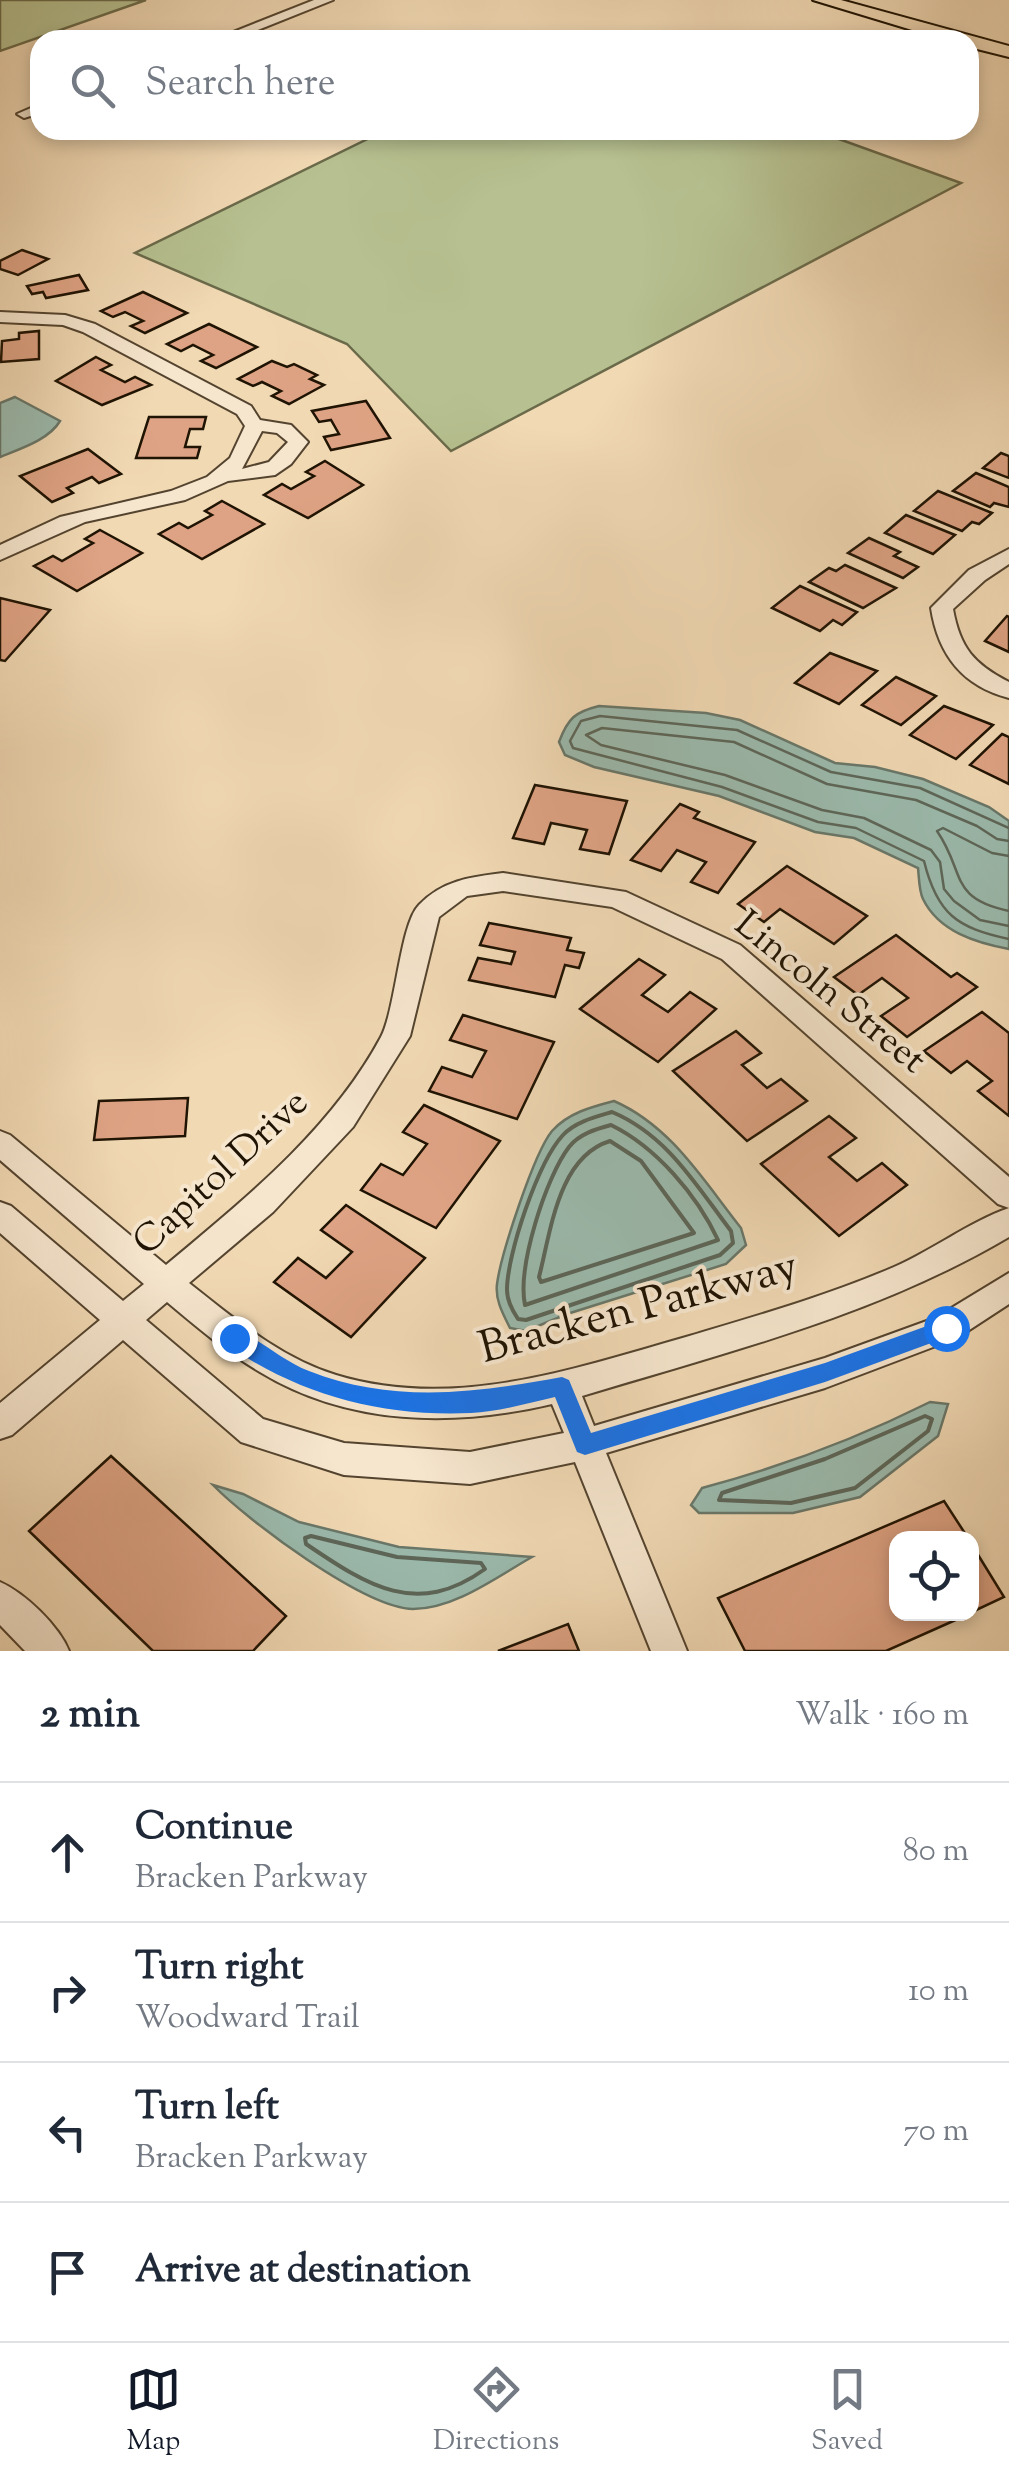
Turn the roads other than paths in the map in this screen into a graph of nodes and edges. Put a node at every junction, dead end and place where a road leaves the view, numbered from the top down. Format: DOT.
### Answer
graph roads {
  1 [pos="326,0"];
  2 [pos="822,0"];
  3 [pos="246,30"];
  4 [pos="928,30"];
  5 [pos="979,44"];
  6 [pos="1009,52"];
  7 [pos="30,112"];
  8 [pos="24,114"];
  9 [pos="0,317"];
  10 [pos="255,426"];
  11 [pos="226,475"];
  12 [pos="0,554"];
  13 [pos="1009,555"];
  14 [pos="1009,690"];
  15 [pos="460,888"];
  16 [pos="0,1143"];
  17 [pos="1009,1194"];
  18 [pos="0,1214"];
  19 [pos="1009,1221"];
  20 [pos="164,1283"];
  21 [pos="1009,1288"];
  22 [pos="120,1320"];
  23 [pos="562,1386"];
  24 [pos="0,1424"];
  25 [pos="585,1444"];
  26 [pos="0,1600"];
  27 [pos="51,1651"];
  28 [pos="669,1651"];
  1 -- 3 [label="street"];
  2 -- 4 [label="main road"];
  5 -- 6 [label="main road"];
  7 -- 8 [label="street"];
  9 -- 10 [label="street"];
  10 -- 11 [label="street"];
  10 -- 11 [label="street"];
  11 -- 12 [label="street"];
  13 -- 14 [label="street"];
  15 -- 17 [label="street, Lincoln Street"];
  15 -- 20 [label="street, Capitol Drive"];
  16 -- 20 [label="street, Bracken Parkway"];
  18 -- 22 [label="street"];
  19 -- 23 [label="street, Bracken Parkway"];
  20 -- 22 [label="street, Capitol Drive"];
  20 -- 23 [label="street, Bracken Parkway"];
  21 -- 25 [label="street"];
  22 -- 24 [label="street, Capitol Drive"];
  22 -- 25 [label="street"];
  23 -- 25 [label="street"];
  25 -- 28 [label="street"];
  26 -- 27 [label="street"];
}
